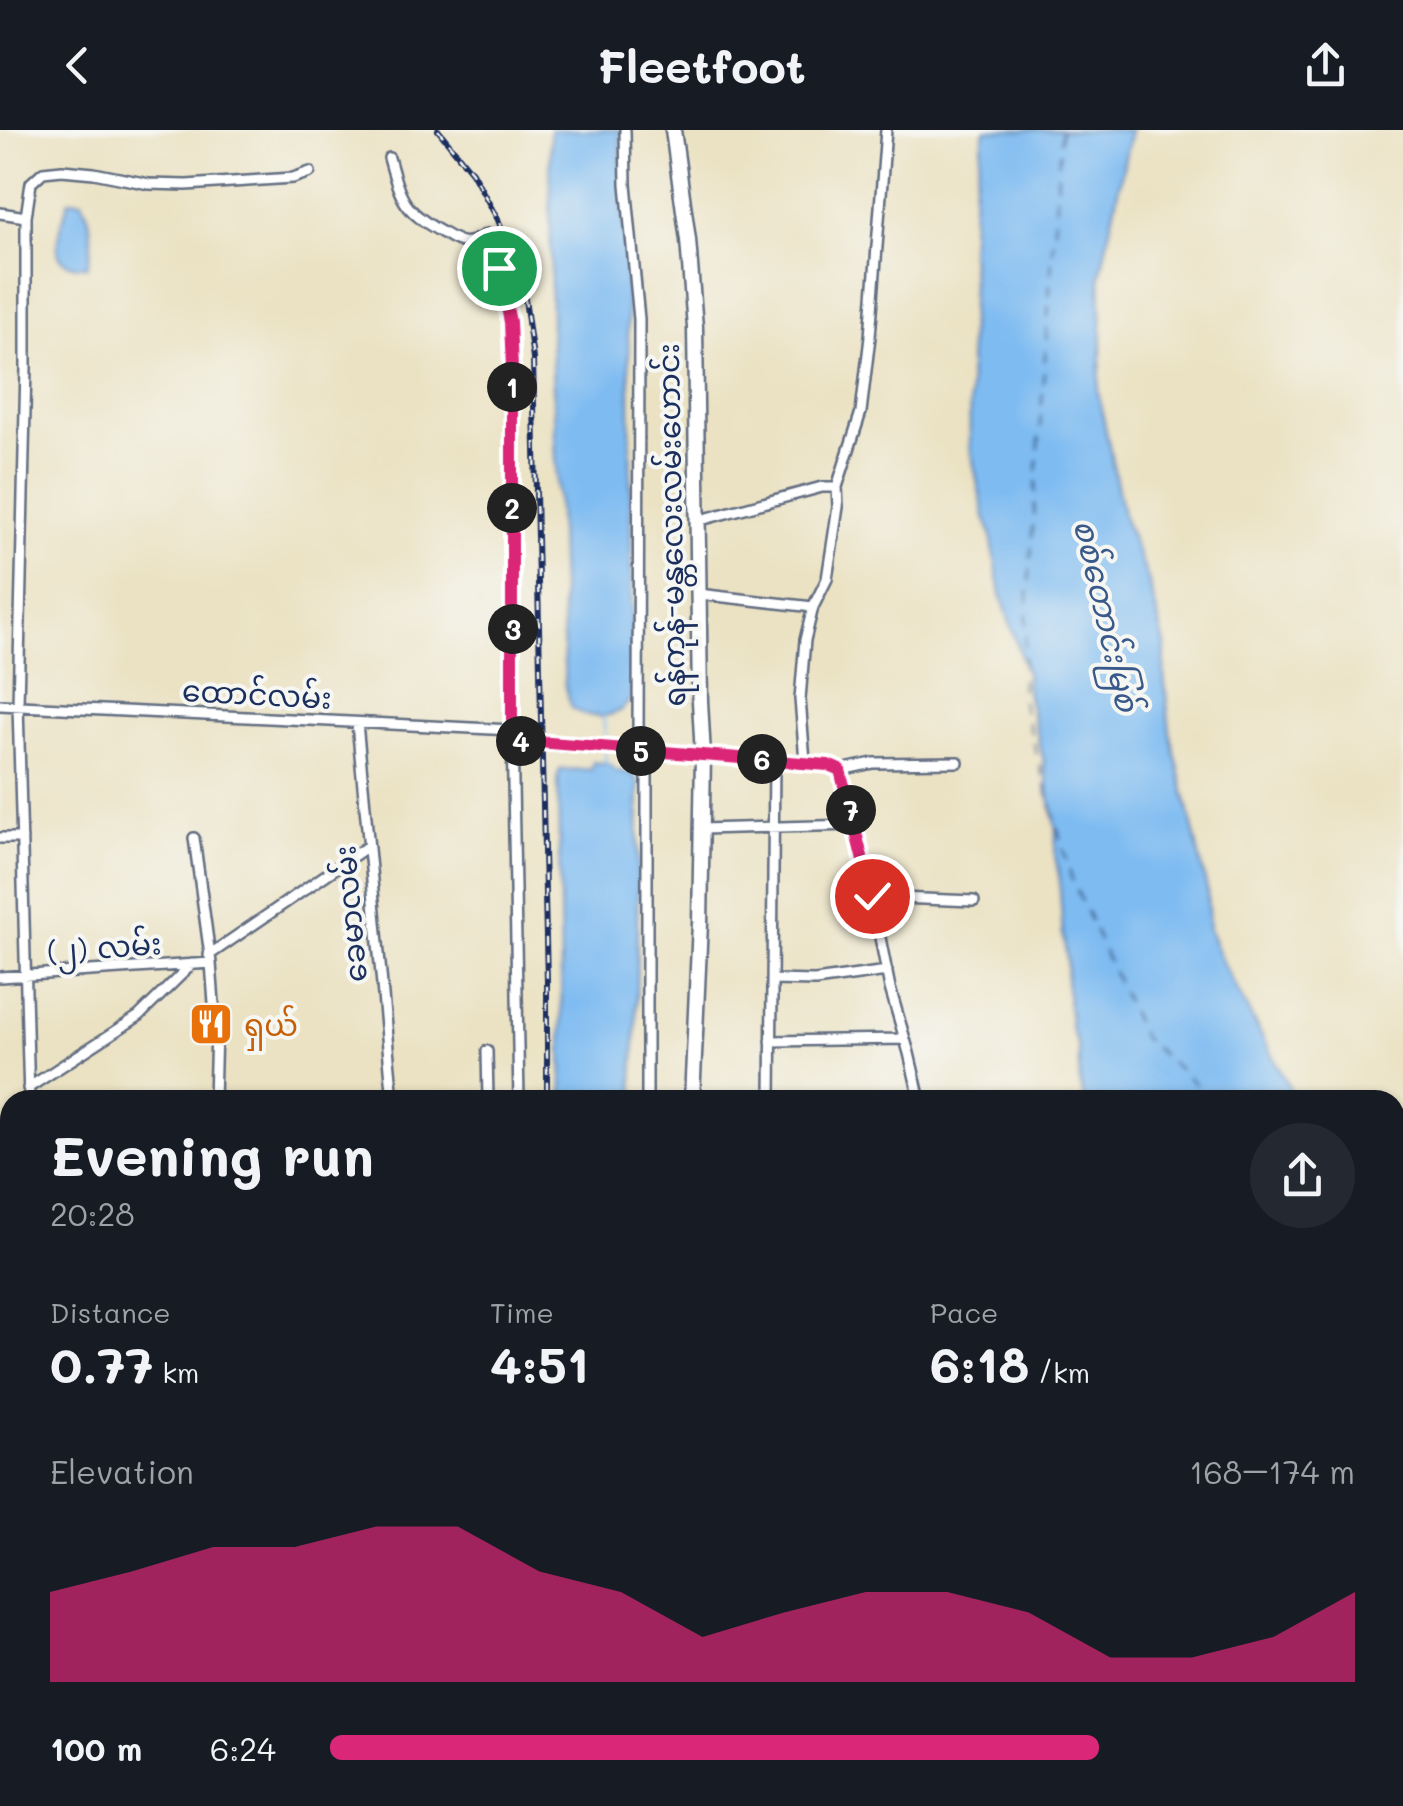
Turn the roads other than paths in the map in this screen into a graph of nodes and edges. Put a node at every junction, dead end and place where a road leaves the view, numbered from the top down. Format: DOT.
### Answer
graph roads {
  1 [pos="625,130"];
  2 [pos="672,130"];
  3 [pos="886,130"];
  4 [pos="389,158"];
  5 [pos="310,172"];
  6 [pos="0,213"];
  7 [pos="26,217"];
  8 [pos="837,487"];
  9 [pos="697,521"];
  10 [pos="698,594"];
  11 [pos="813,607"];
  12 [pos="0,705"];
  13 [pos="18,706"];
  14 [pos="357,723"];
  15 [pos="512,735"];
  16 [pos="643,752"];
  17 [pos="703,756"];
  18 [pos="774,760"];
  19 [pos="804,761"];
  20 [pos="958,762"];
  21 [pos="840,770"];
  22 [pos="855,826"];
  23 [pos="701,829"];
  24 [pos="774,829"];
  25 [pos="0,838"];
  26 [pos="22,838"];
  27 [pos="194,838"];
  28 [pos="368,846"];
  29 [pos="872,896"];
  30 [pos="974,901"];
  31 [pos="210,959"];
  32 [pos="192,964"];
  33 [pos="887,972"];
  34 [pos="27,976"];
  35 [pos="0,977"];
  36 [pos="772,980"];
  37 [pos="905,1039"];
  38 [pos="771,1041"];
  39 [pos="487,1051"];
  40 [pos="28,1088"];
  41 [pos="214,1090"];
  42 [pos="392,1090"];
  43 [pos="488,1090"];
  44 [pos="519,1090"];
  45 [pos="647,1090"];
  46 [pos="692,1090"];
  47 [pos="772,1090"];
  48 [pos="918,1090"];
  1 -- 16 [label="street"];
  2 -- 9 [label="highway, ရန်ကုန်-မန္တလေးလမ်းဟောင်း"];
  3 -- 8 [label="street"];
  4 -- 15 [label="street"];
  5 -- 7 [label="street"];
  6 -- 7 [label="street"];
  7 -- 13 [label="street"];
  8 -- 9 [label="street"];
  8 -- 11 [label="street"];
  9 -- 10 [label="highway, ရန်ကုန်-မန္တလေးလမ်းဟောင်း"];
  10 -- 11 [label="street"];
  10 -- 17 [label="highway, ရန်ကုန်-မန္တလေးလမ်းဟောင်း"];
  11 -- 19 [label="street"];
  12 -- 13 [label="street, ထောင်လမ်း"];
  13 -- 14 [label="street, ထောင်လမ်း"];
  13 -- 26 [label="street"];
  14 -- 15 [label="street, ထောင်လမ်း"];
  14 -- 28 [label="street, ခေမာလမ်း"];
  15 -- 16 [label="street, ထောင်လမ်း"];
  15 -- 44 [label="street"];
  16 -- 17 [label="street, ထောင်လမ်း"];
  16 -- 45 [label="street"];
  17 -- 18 [label="street, ထောင်လမ်း"];
  17 -- 23 [label="highway, ရန်ကုန်-မန္တလေးလမ်းဟောင်း"];
  18 -- 19 [label="street, ထောင်လမ်း"];
  18 -- 24 [label="street"];
  19 -- 21 [label="street, ထောင်လမ်း"];
  20 -- 21 [label="street"];
  21 -- 22 [label="street"];
  22 -- 24 [label="street"];
  22 -- 29 [label="street"];
  23 -- 24 [label="street"];
  23 -- 46 [label="highway, ရန်ကုန်-မန္တလေးလမ်းဟောင်း"];
  24 -- 36 [label="street"];
  25 -- 26 [label="street"];
  26 -- 34 [label="street"];
  27 -- 31 [label="street"];
  28 -- 31 [label="street"];
  28 -- 42 [label="street, ခေမာလမ်း"];
  29 -- 30 [label="street"];
  29 -- 33 [label="street"];
  31 -- 32 [label="street, (၂) လမ်း"];
  31 -- 41 [label="street"];
  32 -- 34 [label="street, (၂) လမ်း"];
  32 -- 40 [label="street"];
  33 -- 36 [label="street"];
  33 -- 37 [label="street"];
  34 -- 35 [label="street, (၂) လမ်း"];
  34 -- 40 [label="street"];
  36 -- 38 [label="street"];
  37 -- 38 [label="street"];
  37 -- 48 [label="street"];
  38 -- 47 [label="street"];
  39 -- 43 [label="street"];
}
